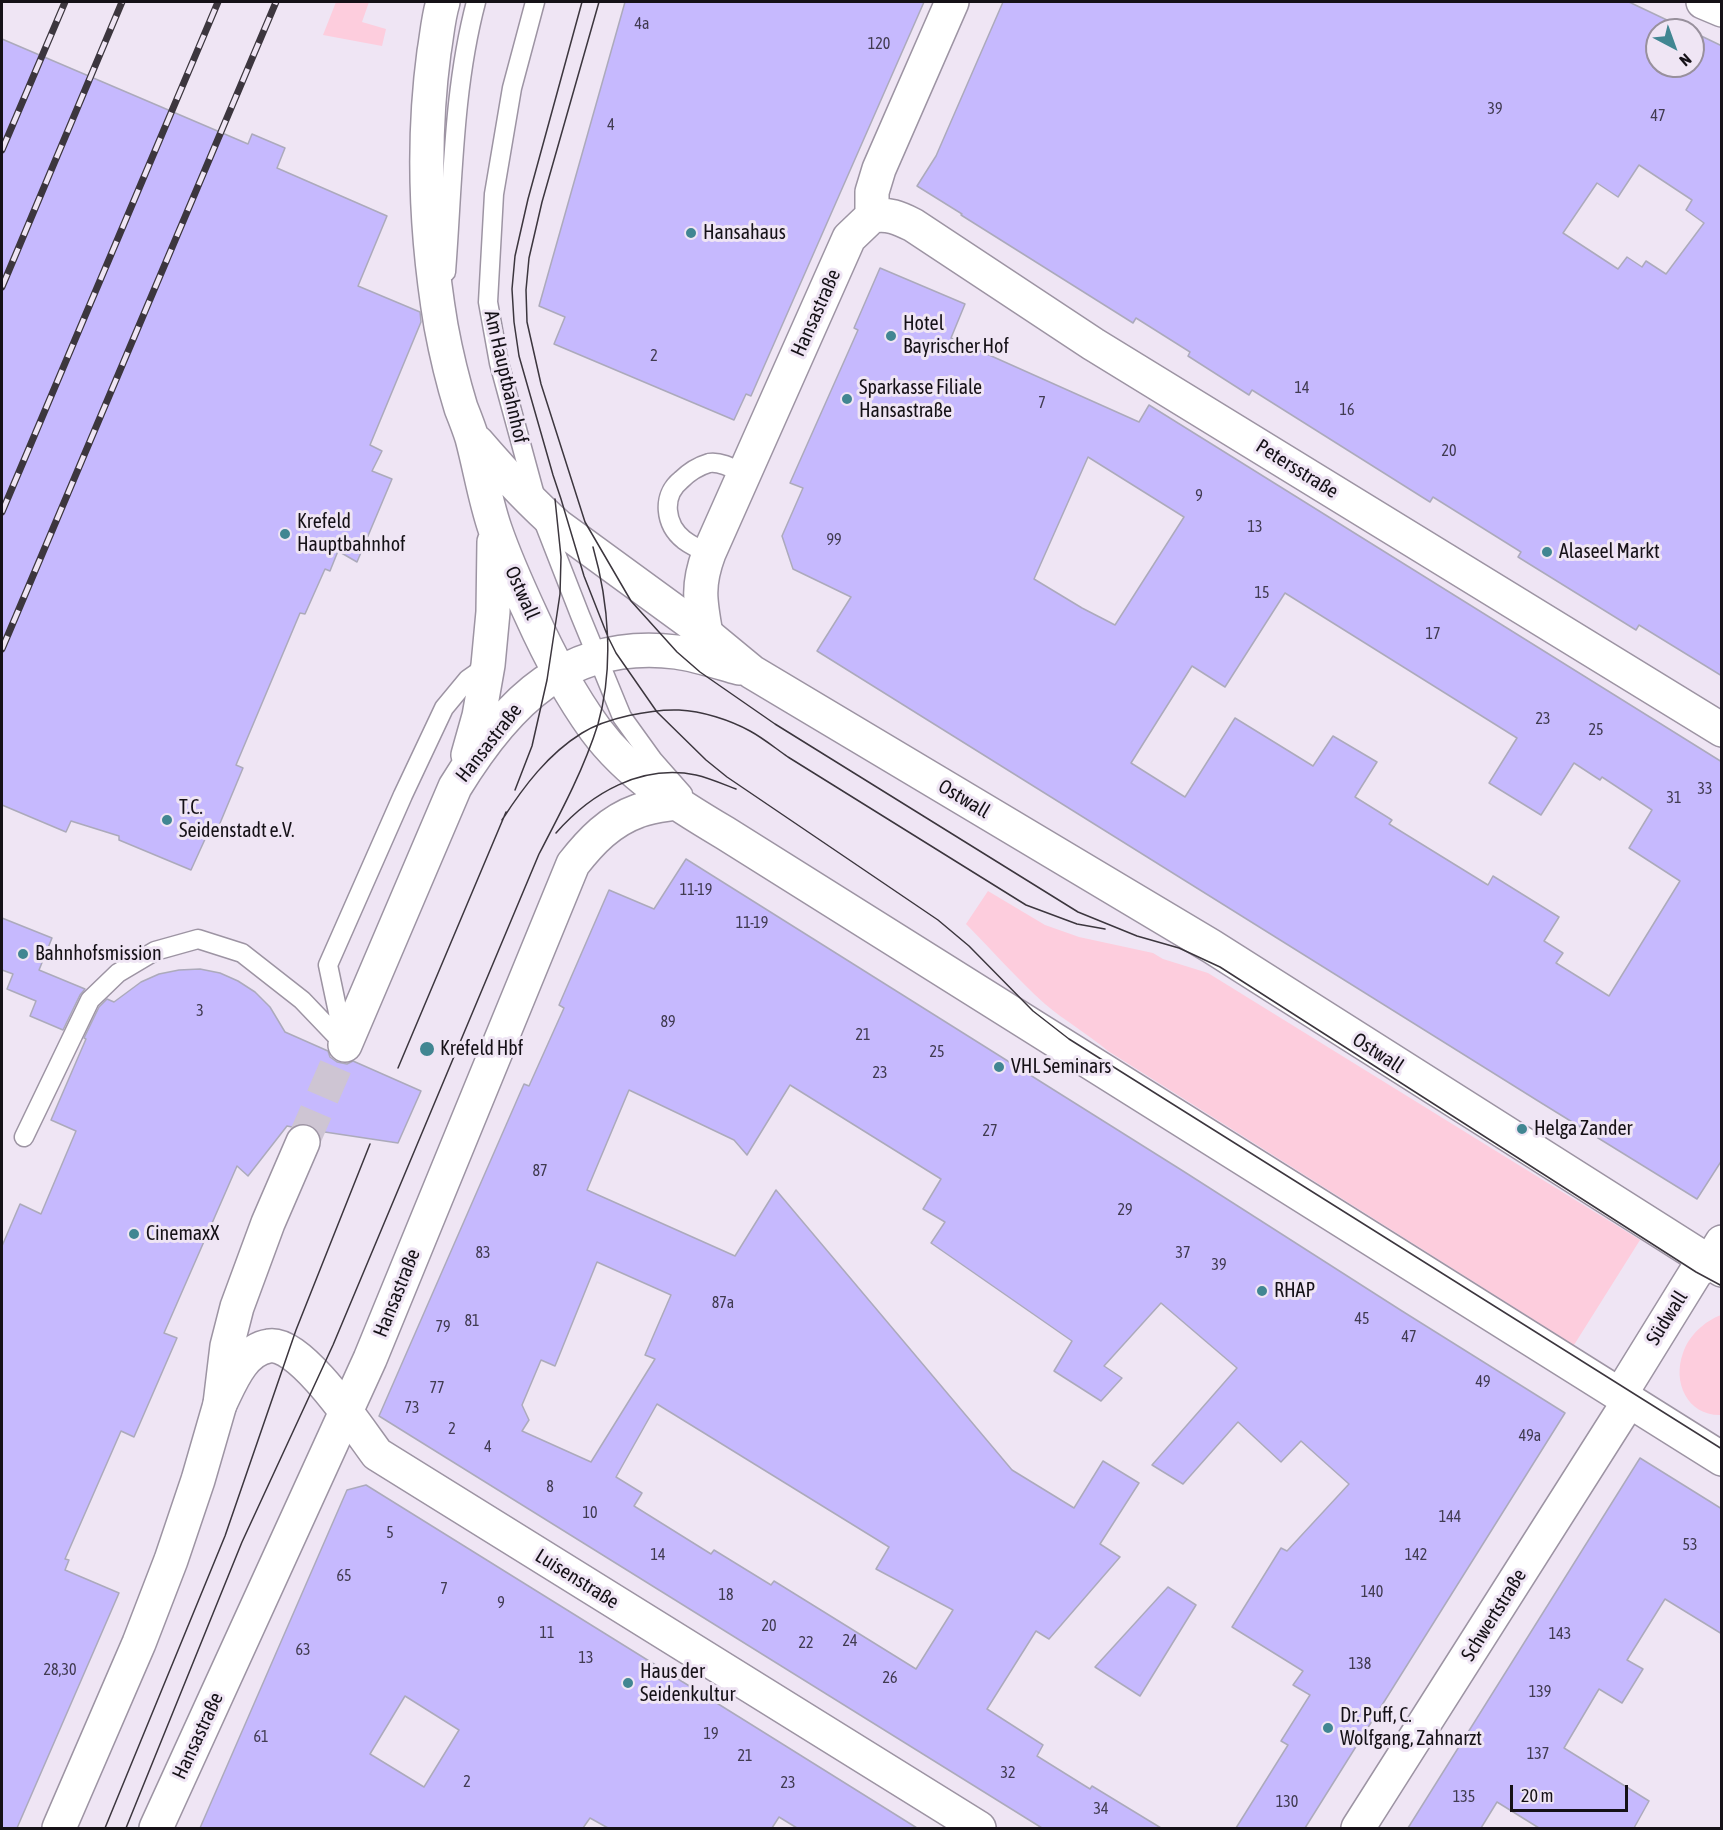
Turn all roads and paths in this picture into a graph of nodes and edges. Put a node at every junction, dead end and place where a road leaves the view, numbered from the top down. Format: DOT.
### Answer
graph roads {
  1 [pos="442,2"];
  2 [pos="476,2"];
  3 [pos="535,2"];
  4 [pos="952,2"];
  5 [pos="1703,2"];
  6 [pos="1722,10"];
  7 [pos="872,216"];
  8 [pos="441,328"];
  9 [pos="471,436"];
  10 [pos="744,474"];
  11 [pos="539,510"];
  12 [pos="495,528"];
  13 [pos="709,553"];
  14 [pos="706,634"];
  15 [pos="597,657"];
  16 [pos="488,665"];
  17 [pos="559,672"];
  18 [pos="752,672"];
  19 [pos="1722,730"];
  20 [pos="455,787"];
  21 [pos="676,803"];
  22 [pos="725,832"];
  23 [pos="345,1045"];
  24 [pos="24,1137"];
  25 [pos="303,1142"];
  26 [pos="1717,1258"];
  27 [pos="1629,1401"];
  28 [pos="220,1404"];
  29 [pos="346,1412"];
  30 [pos="1689,1438"];
  31 [pos="1722,1444"];
  32 [pos="1722,1459"];
  33 [pos="59,1828"];
  34 [pos="156,1828"];
  35 [pos="979,1828"];
  36 [pos="1358,1828"];
  1 -- 8 [label="street, Am Hauptbahnhof"];
  2 -- 8 [label="lane, Am Hauptbahnhof"];
  3 -- 11 [label="lane, Am Hauptbahnhof"];
  4 -- 7 [label="street"];
  5 -- 6 [label="street"];
  7 -- 10 [label="street, Hansastraße"];
  7 -- 19 [label="street, Petersstraße"];
  8 -- 9 [label="street, Am Hauptbahnhof"];
  9 -- 11 [label="street, Am Hauptbahnhof"];
  9 -- 12 [label="street, Am Hauptbahnhof"];
  10 -- 13 [label="street, Hansastraße"];
  10 -- 13 [label="lane"];
  11 -- 14 [label="street, Ostwall"];
  11 -- 15 [label="lane, Ostwall"];
  12 -- 16 [label="street"];
  12 -- 17 [label="street, Ostwall"];
  13 -- 14 [label="street, Hansastraße"];
  14 -- 18 [label="street, Ostwall"];
  15 -- 17 [label="street, Hansastraße"];
  15 -- 18 [label="street, Hansastraße"];
  15 -- 22 [label="lane, Ostwall"];
  16 -- 20 [label="street"];
  16 -- 23 [label="lane"];
  17 -- 20 [label="street, Hansastraße"];
  17 -- 21 [label="street, Ostwall"];
  18 -- 26 [label="street, Ostwall"];
  20 -- 23 [label="street, Hansastraße"];
  21 -- 22 [label="street, Ostwall"];
  21 -- 29 [label="street, Hansastraße"];
  22 -- 27 [label="street, Ostwall"];
  23 -- 24 [label="lane"];
  25 -- 28 [label="street"];
  26 -- 27 [label="street, Südwall"];
  27 -- 30 [label="street, Ostwall"];
  27 -- 36 [label="street, Schwertstraße"];
  28 -- 29 [label="street, Luisenstraße"];
  28 -- 33 [label="street"];
  29 -- 34 [label="street, Hansastraße"];
  29 -- 35 [label="street, Luisenstraße"];
  30 -- 31 [label="street"];
  30 -- 32 [label="street, Ostwall"];
}
